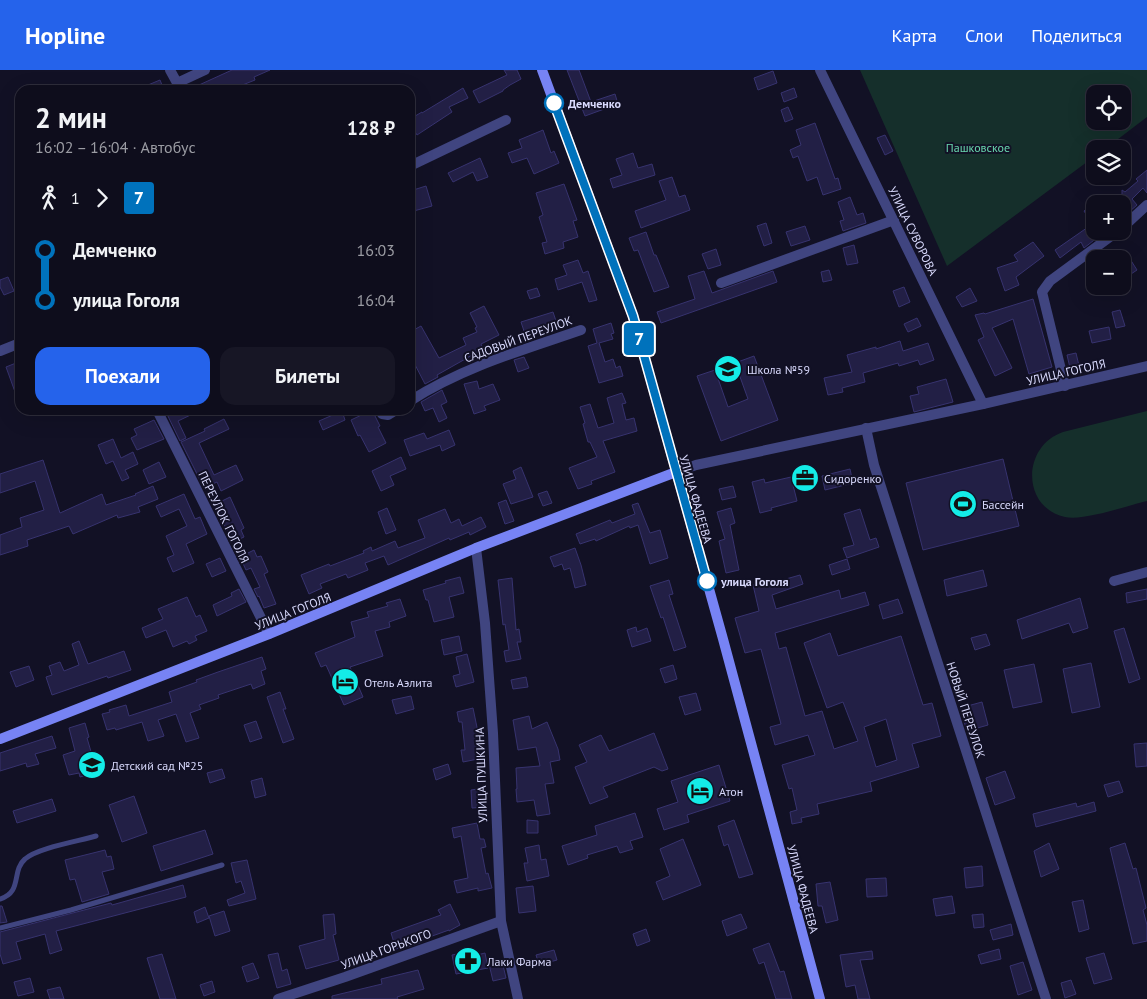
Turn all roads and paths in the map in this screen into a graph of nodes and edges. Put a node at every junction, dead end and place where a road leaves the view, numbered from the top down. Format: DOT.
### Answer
graph roads {
  1 [pos="170,70"];
  2 [pos="204,70"];
  3 [pos="542,70"];
  4 [pos="820,70"];
  5 [pos="178,85"];
  6 [pos="182,85"];
  7 [pos="506,120"];
  8 [pos="415,164"];
  9 [pos="1147,205"];
  10 [pos="894,220"];
  11 [pos="1131,220"];
  12 [pos="1106,240"];
  13 [pos="721,282"];
  14 [pos="581,330"];
  15 [pos="15,346"];
  16 [pos="0,351"];
  17 [pos="1147,366"];
  18 [pos="1065,386"];
  19 [pos="415,398"];
  20 [pos="983,404"];
  21 [pos="160,415"];
  22 [pos="866,428"];
  23 [pos="676,472"];
  24 [pos="476,548"];
  25 [pos="1147,572"];
  26 [pos="1114,580"];
  27 [pos="269,634"];
  28 [pos="0,738"];
  29 [pos="96,836"];
  30 [pos="222,865"];
  31 [pos="0,899"];
  32 [pos="501,921"];
  33 [pos="0,928"];
  34 [pos="278,999"];
  35 [pos="518,999"];
  36 [pos="820,999"];
  37 [pos="1046,999"];
  1 -- 5 [label="street"];
  2 -- 6 [label="street"];
  3 -- 23 [label="main road, УЛИЦА ФАДЕЕВА"];
  4 -- 10 [label="street, УЛИЦА СУВОРОВА"];
  7 -- 8 [label="street"];
  9 -- 11 [label="street"];
  10 -- 13 [label="street"];
  10 -- 20 [label="street, УЛИЦА СУВОРОВА"];
  12 -- 18 [label="street"];
  14 -- 19 [label="street, САДОВЫЙ ПЕРЕУЛОК"];
  15 -- 16 [label="street"];
  17 -- 18 [label="street, УЛИЦА ГОГОЛЯ"];
  18 -- 20 [label="street, УЛИЦА ГОГОЛЯ"];
  20 -- 22 [label="street, УЛИЦА ГОГОЛЯ"];
  21 -- 27 [label="street, ПЕРЕУЛОК ГОГОЛЯ"];
  22 -- 23 [label="street, УЛИЦА ГОГОЛЯ"];
  22 -- 37 [label="street, НОВЫЙ ПЕРЕУЛОК"];
  23 -- 24 [label="main road, УЛИЦА ГОГОЛЯ"];
  23 -- 36 [label="main road, УЛИЦА ФАДЕЕВА"];
  24 -- 27 [label="main road, УЛИЦА ГОГОЛЯ"];
  24 -- 32 [label="street, УЛИЦА ПУШКИНА"];
  25 -- 26 [label="street"];
  27 -- 28 [label="main road, УЛИЦА ГОГОЛЯ"];
  29 -- 31 [label="lane"];
  30 -- 33 [label="lane"];
  32 -- 34 [label="street, УЛИЦА ГОРЬКОГО"];
  32 -- 35 [label="street, УЛИЦА ПУШКИНА"];
}
